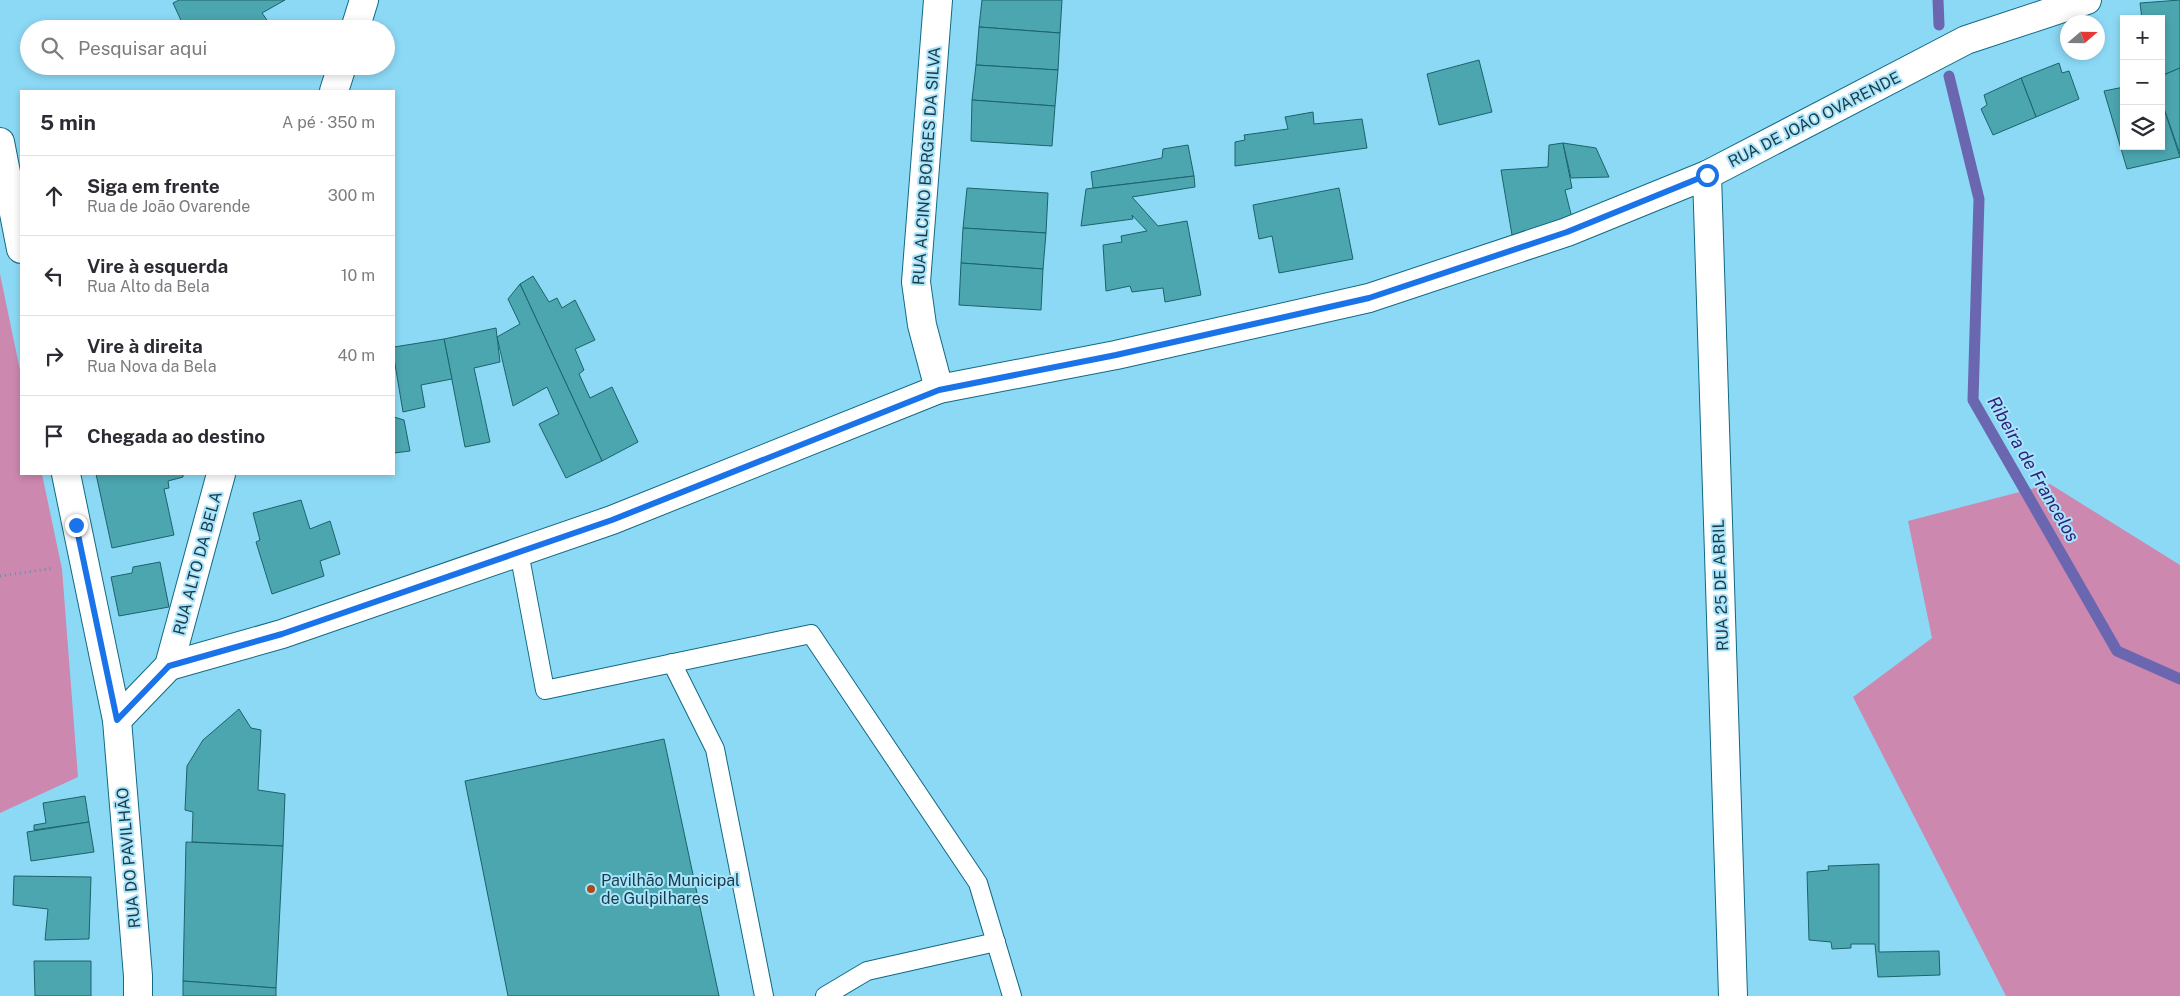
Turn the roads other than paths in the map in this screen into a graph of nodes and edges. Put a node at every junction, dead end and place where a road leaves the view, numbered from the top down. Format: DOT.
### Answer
graph roads {
  1 [pos="364,0"];
  2 [pos="938,0"];
  3 [pos="2087,0"];
  4 [pos="358,20"];
  5 [pos="339,75"];
  6 [pos="334,90"];
  7 [pos="0,142"];
  8 [pos="1707,175"];
  9 [pos="20,244"];
  10 [pos="939,390"];
  11 [pos="66,475"];
  12 [pos="220,475"];
  13 [pos="519,552"];
  14 [pos="672,663"];
  15 [pos="169,666"];
  16 [pos="117,720"];
  17 [pos="996,942"];
  18 [pos="138,996"];
  19 [pos="764,996"];
  20 [pos="825,996"];
  21 [pos="1012,996"];
  22 [pos="1732,996"];
  1 -- 4 [label="street"];
  2 -- 10 [label="street, RUA ALCINO BORGES DA SILVA"];
  3 -- 8 [label="street, RUA DE JOÃO OVARENDE"];
  5 -- 6 [label="street"];
  7 -- 9 [label="street"];
  8 -- 10 [label="street, RUA DE JOÃO OVARENDE"];
  8 -- 22 [label="street, RUA 25 DE ABRIL"];
  10 -- 13 [label="street, RUA DE JOÃO OVARENDE"];
  11 -- 16 [label="street, RUA DO PAVILHÃO"];
  12 -- 15 [label="street, RUA ALTO DA BELA"];
  13 -- 14 [label="lane"];
  13 -- 15 [label="street, RUA DE JOÃO OVARENDE"];
  14 -- 17 [label="lane"];
  14 -- 19 [label="lane"];
  15 -- 16 [label="street, RUA ALTO DA BELA"];
  16 -- 18 [label="street, RUA DO PAVILHÃO"];
  17 -- 20 [label="lane"];
  17 -- 21 [label="lane"];
}
